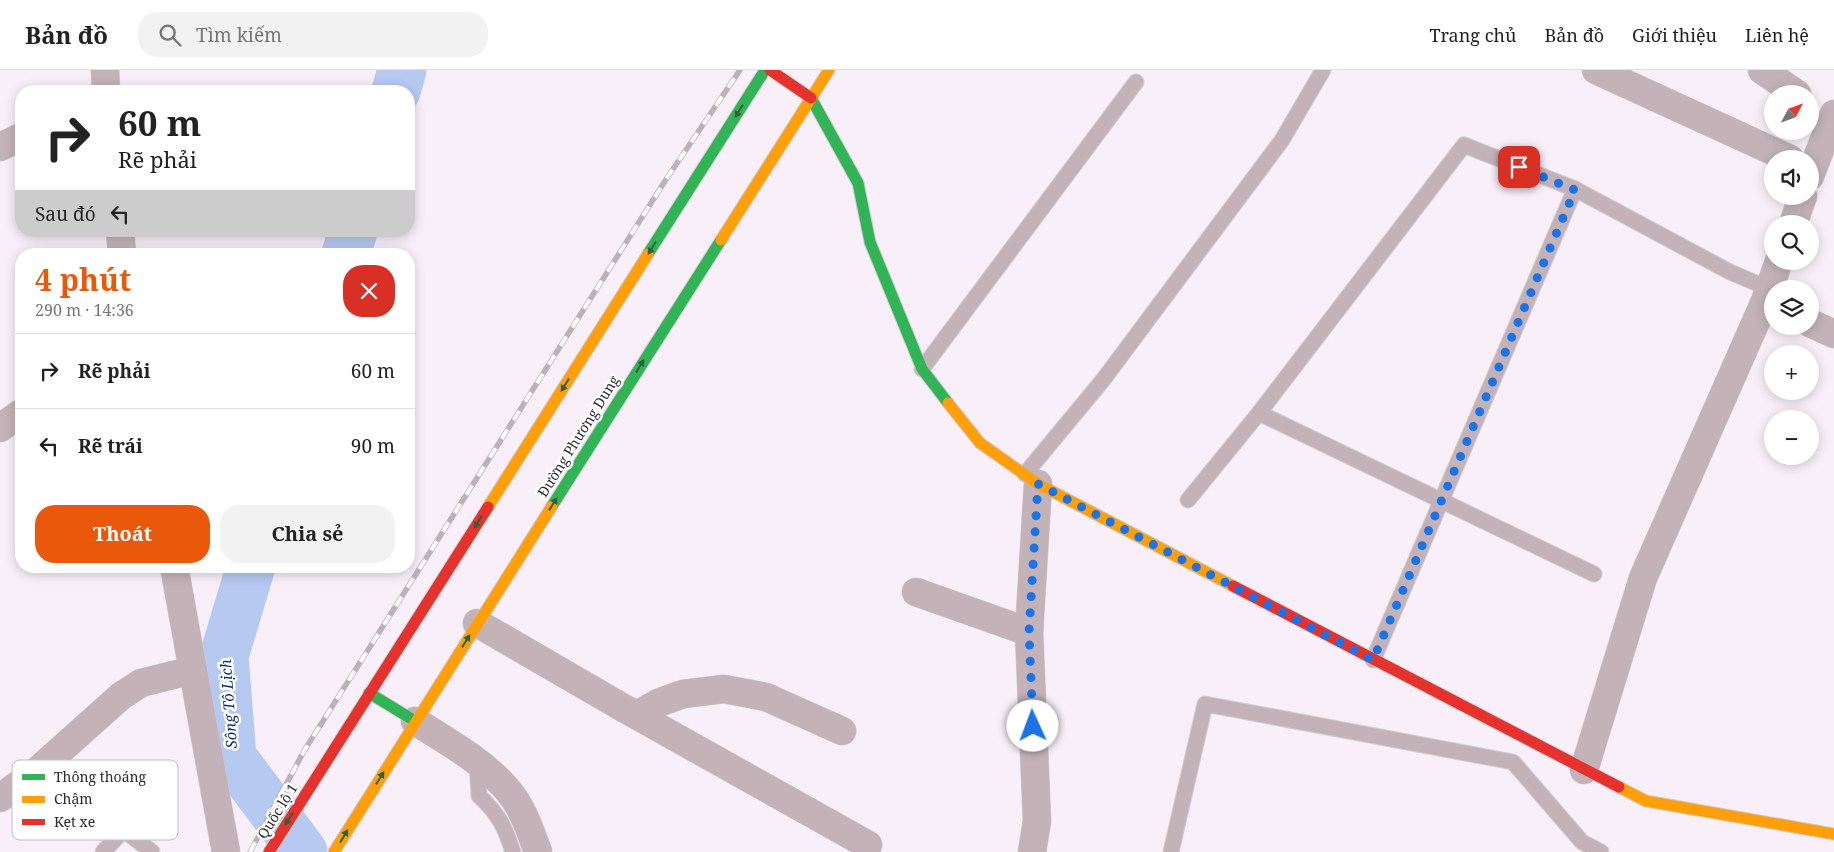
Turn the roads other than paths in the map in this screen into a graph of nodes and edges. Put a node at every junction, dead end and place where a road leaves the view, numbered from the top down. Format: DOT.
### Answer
graph roads {
  1 [pos="105,70"];
  2 [pos="765,70"];
  3 [pos="770,70"];
  4 [pos="829,70"];
  5 [pos="1323,70"];
  6 [pos="1596,70"];
  7 [pos="1762,70"];
  8 [pos="1136,82"];
  9 [pos="106,85"];
  10 [pos="1784,85"];
  11 [pos="811,98"];
  12 [pos="1819,107"];
  13 [pos="1834,116"];
  14 [pos="15,140"];
  15 [pos="0,147"];
  16 [pos="1767,150"];
  17 [pos="1816,150"];
  18 [pos="1575,190"];
  19 [pos="1764,295"];
  20 [pos="1764,309"];
  21 [pos="1819,327"];
  22 [pos="1834,334"];
  23 [pos="922,369"];
  24 [pos="1259,413"];
  25 [pos="15,417"];
  26 [pos="0,428"];
  27 [pos="1031,479"];
  28 [pos="1188,500"];
  29 [pos="1441,501"];
  30 [pos="175,573"];
  31 [pos="1594,574"];
  32 [pos="916,592"];
  33 [pos="477,623"];
  34 [pos="1029,632"];
  35 [pos="1373,660"];
  36 [pos="193,670"];
  37 [pos="369,693"];
  38 [pos="637,715"];
  39 [pos="415,721"];
  40 [pos="842,731"];
  41 [pos="49,760"];
  42 [pos="477,761"];
  43 [pos="1584,770"];
  44 [pos="12,789"];
  45 [pos="0,798"];
  46 [pos="1834,834"];
  47 [pos="114,840"];
  48 [pos="137,840"];
  49 [pos="868,845"];
  50 [pos="103,852"];
  51 [pos="152,852"];
  52 [pos="226,852"];
  53 [pos="269,852"];
  54 [pos="334,852"];
  55 [pos="513,852"];
  56 [pos="538,852"];
  57 [pos="1032,852"];
  58 [pos="1171,852"];
  59 [pos="1601,852"];
  1 -- 9 [label="street"];
  2 -- 37 [label="main road, one-way"];
  3 -- 11 [label="main road"];
  4 -- 11 [label="main road, Đường Phương Dung"];
  5 -- 27 [label="lane"];
  6 -- 16 [label="street"];
  7 -- 10 [label="street"];
  8 -- 23 [label="lane"];
  11 -- 23 [label="main road"];
  33 -- 11 [label="main road, Đường Phương Dung, one-way"];
  12 -- 13 [label="street"];
  13 -- 17 [label="street"];
  14 -- 15 [label="street"];
  18 -- 19 [label="lane"];
  18 -- 24 [label="lane"];
  18 -- 29 [label="lane"];
  20 -- 43 [label="street"];
  21 -- 22 [label="street"];
  23 -- 27 [label="main road"];
  24 -- 28 [label="lane"];
  24 -- 29 [label="lane"];
  25 -- 26 [label="street"];
  27 -- 34 [label="street"];
  27 -- 35 [label="main road"];
  29 -- 31 [label="lane"];
  29 -- 35 [label="lane"];
  30 -- 36 [label="street"];
  32 -- 34 [label="street"];
  33 -- 38 [label="street"];
  39 -- 33 [label="main road, Đường Phương Dung, one-way"];
  34 -- 57 [label="street"];
  35 -- 43 [label="main road"];
  36 -- 41 [label="street"];
  36 -- 52 [label="street"];
  37 -- 39 [label="main road"];
  37 -- 53 [label="main road, Quốc lộ 1, one-way"];
  38 -- 40 [label="street"];
  38 -- 49 [label="street"];
  39 -- 42 [label="street"];
  54 -- 39 [label="main road, Đường Phương Dung, one-way"];
  42 -- 55 [label="lane"];
  42 -- 56 [label="street"];
  43 -- 46 [label="main road"];
  44 -- 45 [label="street"];
  47 -- 50 [label="lane"];
  48 -- 51 [label="lane"];
  58 -- 59 [label="lane"];
}
